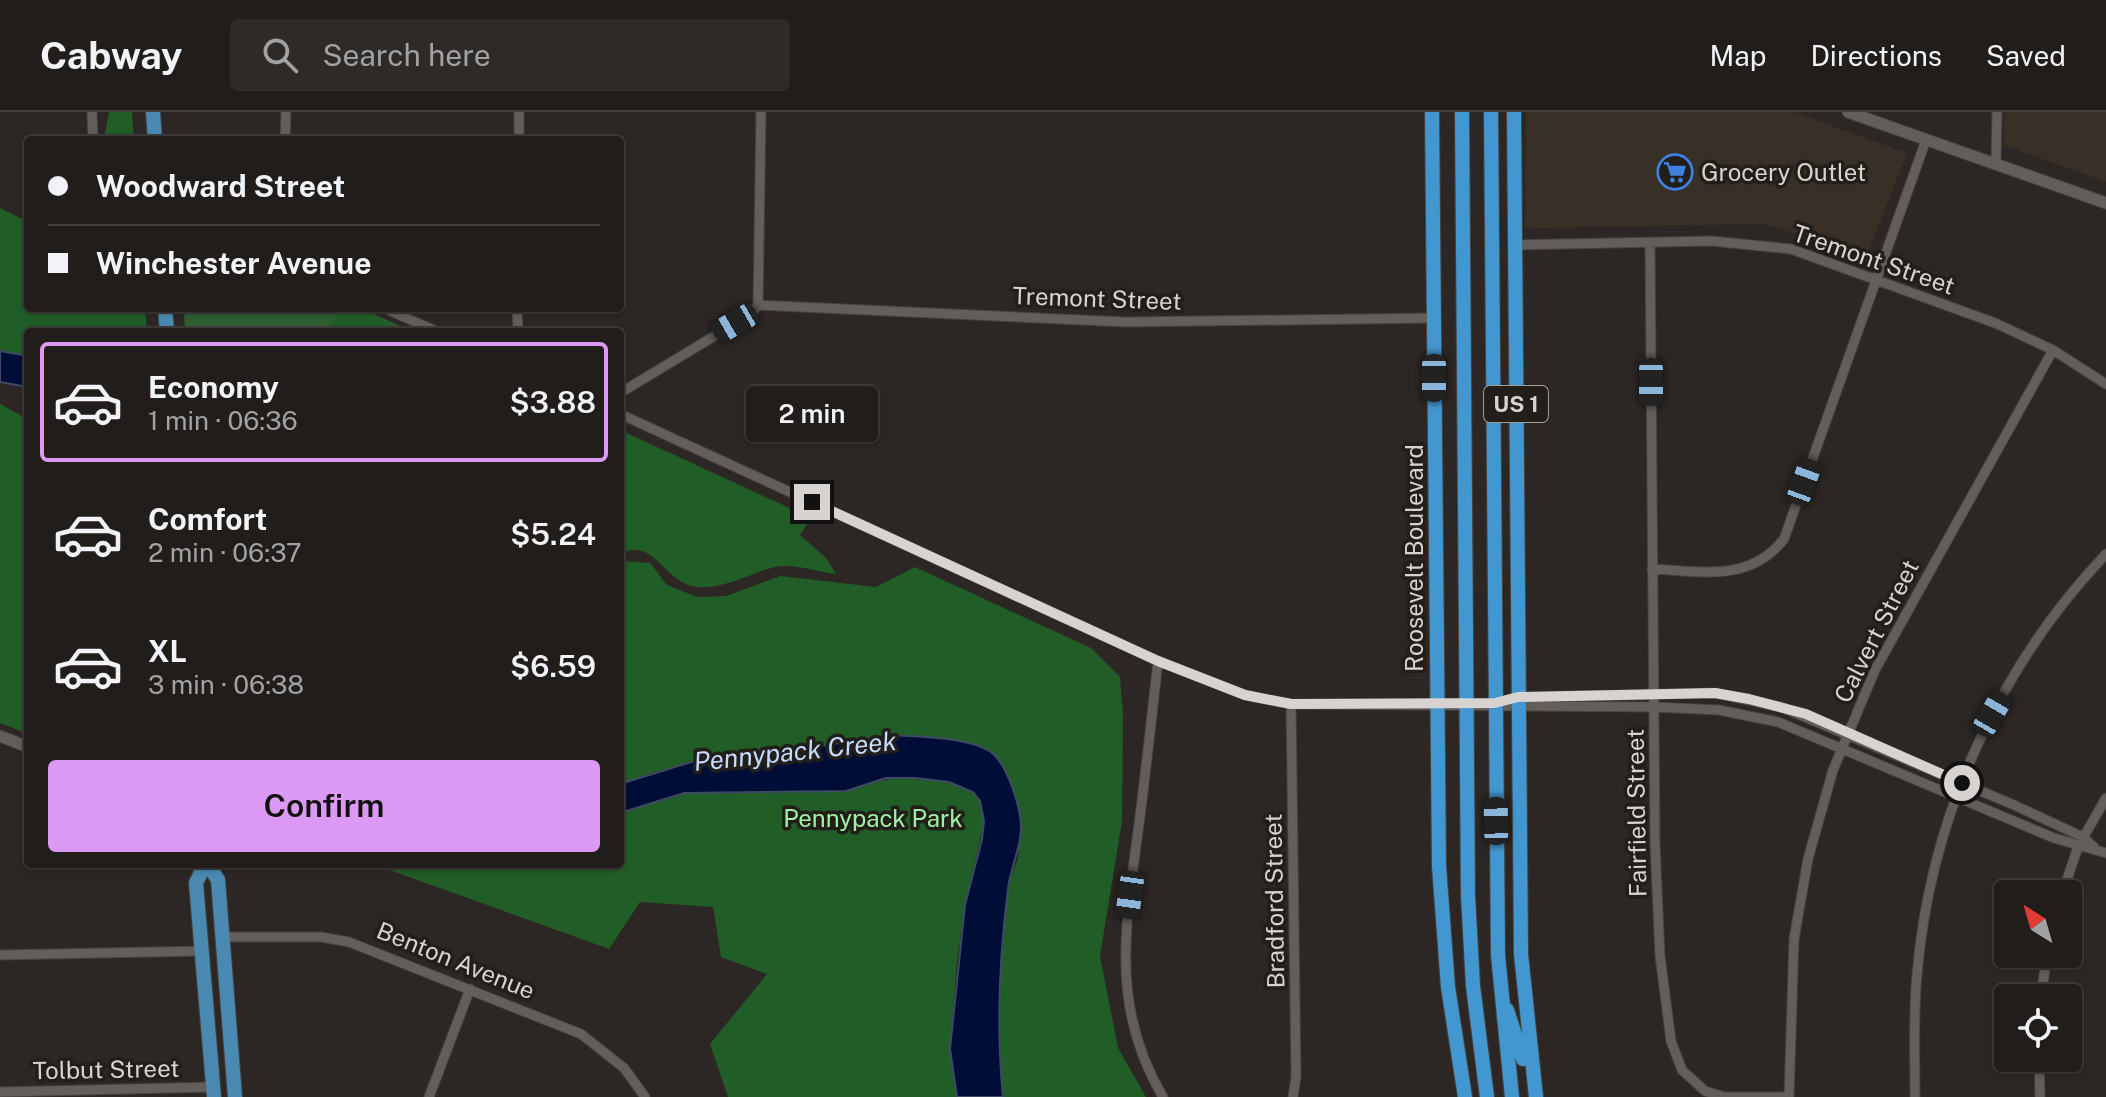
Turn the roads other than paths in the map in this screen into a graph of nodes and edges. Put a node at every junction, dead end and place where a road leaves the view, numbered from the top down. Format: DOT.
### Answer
graph roads {
  1 [pos="92,112"];
  2 [pos="153,112"];
  3 [pos="286,112"];
  4 [pos="519,112"];
  5 [pos="761,112"];
  6 [pos="1432,112"];
  7 [pos="1462,112"];
  8 [pos="1491,112"];
  9 [pos="1514,112"];
  10 [pos="1848,112"];
  11 [pos="1997,112"];
  12 [pos="93,136"];
  13 [pos="155,136"];
  14 [pos="285,136"];
  15 [pos="519,136"];
  16 [pos="1926,140"];
  17 [pos="1996,164"];
  18 [pos="2106,203"];
  19 [pos="1650,244"];
  20 [pos="1515,245"];
  21 [pos="1877,279"];
  22 [pos="758,305"];
  23 [pos="393,312"];
  24 [pos="1434,318"];
  25 [pos="429,328"];
  26 [pos="2053,350"];
  27 [pos="2106,384"];
  28 [pos="624,391"];
  29 [pos="624,416"];
  30 [pos="2106,554"];
  31 [pos="1652,569"];
  32 [pos="1158,661"];
  33 [pos="1654,696"];
  34 [pos="1518,702"];
  35 [pos="1467,703"];
  36 [pos="1495,703"];
  37 [pos="1291,704"];
  38 [pos="1437,704"];
  39 [pos="1654,707"];
  40 [pos="1847,734"];
  41 [pos="0,736"];
  42 [pos="24,745"];
  43 [pos="1841,748"];
  44 [pos="1962,783"];
  45 [pos="1956,797"];
  46 [pos="2106,798"];
  47 [pos="2083,837"];
  48 [pos="2078,847"];
  49 [pos="2095,848"];
  50 [pos="2106,853"];
  51 [pos="204,868"];
  52 [pos="209,868"];
  53 [pos="2067,880"];
  54 [pos="223,937"];
  55 [pos="203,951"];
  56 [pos="0,955"];
  57 [pos="1499,985"];
  58 [pos="470,989"];
  59 [pos="2039,1072"];
  60 [pos="0,1092"];
  61 [pos="214,1092"];
  62 [pos="235,1097"];
  63 [pos="429,1097"];
  64 [pos="645,1097"];
  65 [pos="1163,1097"];
  66 [pos="1293,1097"];
  67 [pos="1465,1097"];
  68 [pos="1487,1097"];
  69 [pos="1512,1097"];
  70 [pos="1536,1097"];
  71 [pos="1789,1097"];
  72 [pos="1915,1097"];
  73 [pos="2040,1097"];
  1 -- 12 [label="street"];
  2 -- 13 [label="main road"];
  3 -- 14 [label="street"];
  4 -- 15 [label="street"];
  5 -- 22 [label="street"];
  6 -- 24 [label="highway, Roosevelt Boulevard"];
  7 -- 35 [label="highway, US 1"];
  8 -- 36 [label="highway, US 1"];
  9 -- 20 [label="highway, US 1"];
  10 -- 16 [label="street"];
  11 -- 17 [label="street"];
  16 -- 17 [label="street"];
  16 -- 21 [label="street"];
  17 -- 18 [label="street"];
  19 -- 20 [label="street, Tremont Street"];
  19 -- 21 [label="street, Tremont Street"];
  19 -- 31 [label="street, Fairfield Street"];
  20 -- 34 [label="highway, US 1"];
  21 -- 26 [label="street, Tremont Street"];
  21 -- 31 [label="street"];
  22 -- 24 [label="street, Tremont Street"];
  22 -- 28 [label="street"];
  23 -- 25 [label="street"];
  24 -- 38 [label="highway, Roosevelt Boulevard"];
  26 -- 27 [label="street, Tremont Street"];
  26 -- 40 [label="street, Calvert Street"];
  29 -- 32 [label="street"];
  30 -- 44 [label="street"];
  31 -- 33 [label="street, Fairfield Street"];
  32 -- 37 [label="street"];
  32 -- 65 [label="street"];
  33 -- 34 [label="street"];
  33 -- 39 [label="street, Fairfield Street"];
  33 -- 40 [label="street"];
  34 -- 36 [label="street"];
  34 -- 39 [label="street"];
  34 -- 70 [label="highway, US 1"];
  35 -- 36 [label="street"];
  35 -- 38 [label="street"];
  35 -- 68 [label="highway, US 1"];
  36 -- 57 [label="highway, US 1"];
  37 -- 38 [label="street"];
  37 -- 66 [label="street, Bradford Street"];
  38 -- 67 [label="highway, Roosevelt Boulevard"];
  39 -- 43 [label="street"];
  39 -- 71 [label="street, Fairfield Street"];
  40 -- 43 [label="street, Calvert Street"];
  40 -- 44 [label="street"];
  41 -- 42 [label="street"];
  43 -- 45 [label="street"];
  43 -- 71 [label="street, Calvert Street"];
  44 -- 45 [label="street"];
  44 -- 47 [label="street"];
  45 -- 48 [label="street"];
  45 -- 72 [label="street"];
  46 -- 47 [label="street"];
  47 -- 48 [label="street"];
  47 -- 49 [label="street"];
  48 -- 49 [label="street"];
  48 -- 53 [label="street"];
  49 -- 50 [label="street"];
  51 -- 55 [label="main road"];
  52 -- 54 [label="main road"];
  54 -- 58 [label="street, Benton Avenue"];
  54 -- 62 [label="main road"];
  55 -- 56 [label="street"];
  55 -- 61 [label="main road"];
  57 -- 69 [label="highway, US 1"];
  57 -- 70 [label="highway"];
  58 -- 63 [label="street"];
  58 -- 64 [label="street, Benton Avenue"];
  59 -- 73 [label="street"];
  60 -- 61 [label="street, Tolbut Street"];
}
